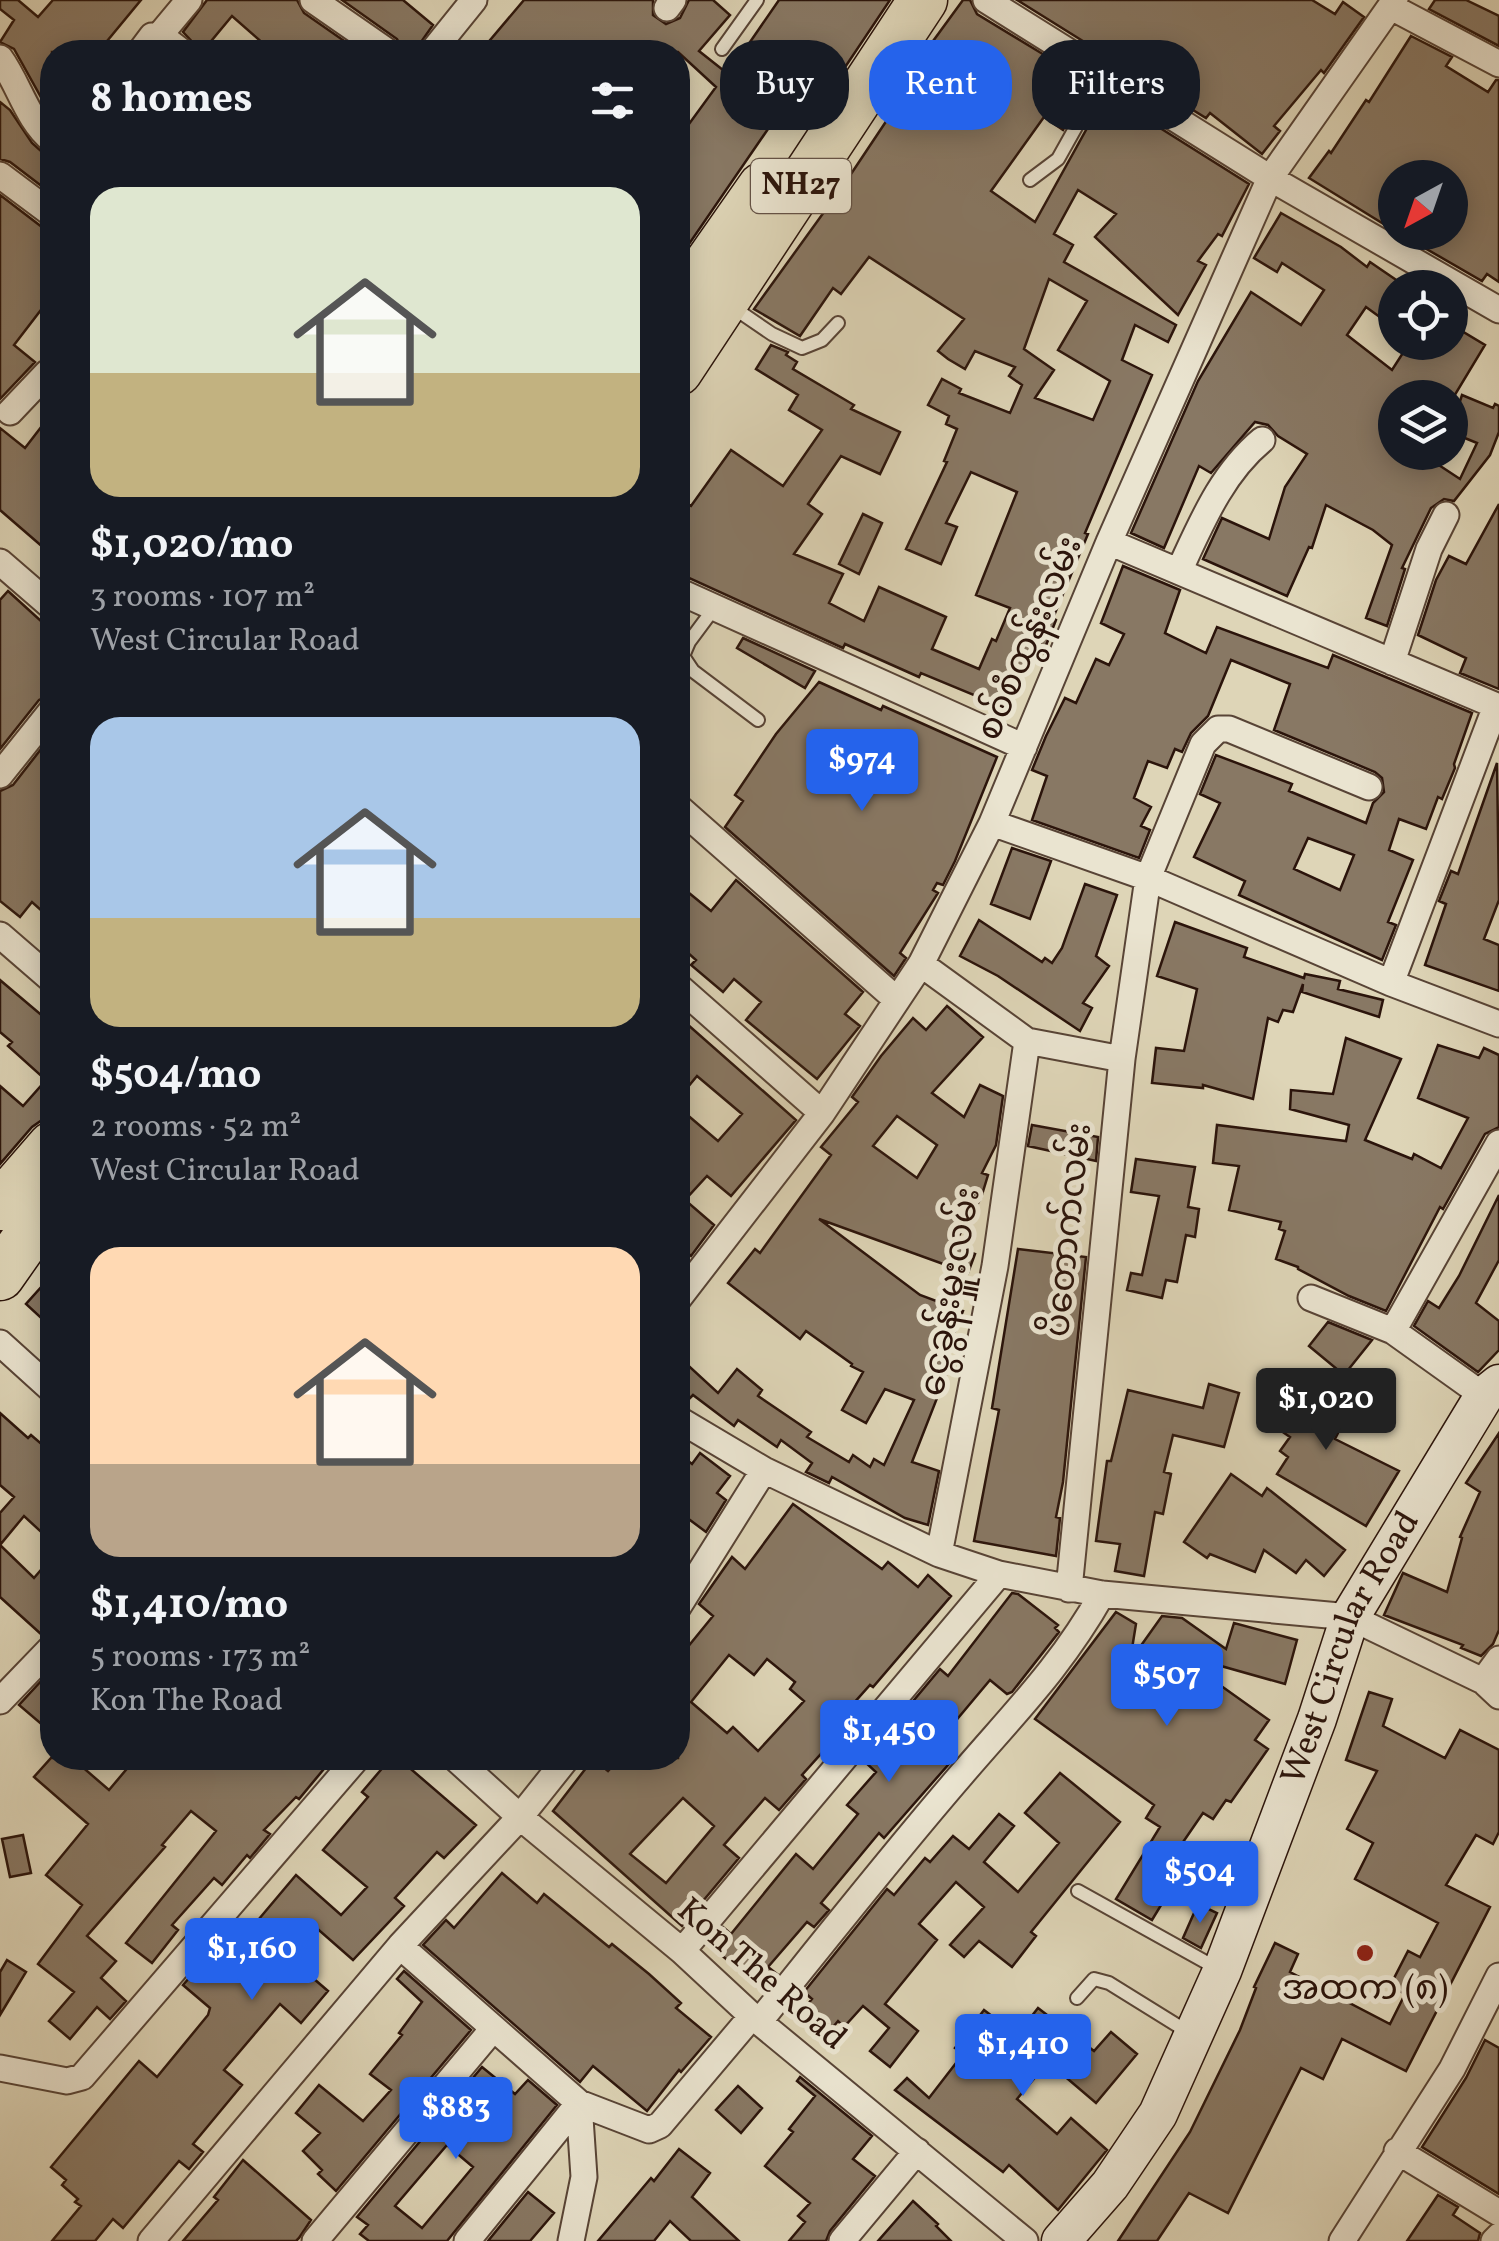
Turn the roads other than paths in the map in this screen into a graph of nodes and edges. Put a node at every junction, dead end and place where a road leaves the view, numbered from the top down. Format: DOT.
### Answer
graph roads {
  1 [pos="189,0"];
  2 [pos="313,0"];
  3 [pos="474,0"];
  4 [pos="757,0"];
  5 [pos="893,0"];
  6 [pos="923,0"];
  7 [pos="986,0"];
  8 [pos="1394,4"];
  9 [pos="153,40"];
  10 [pos="371,40"];
  11 [pos="442,40"];
  12 [pos="728,40"];
  13 [pos="1050,40"];
  14 [pos="0,58"];
  15 [pos="1499,64"];
  16 [pos="40,124"];
  17 [pos="1075,130"];
  18 [pos="1194,130"];
  19 [pos="0,175"];
  20 [pos="1270,178"];
  21 [pos="1030,180"];
  22 [pos="40,205"];
  23 [pos="699,296"];
  24 [pos="1499,310"];
  25 [pos="838,322"];
  26 [pos="690,328"];
  27 [pos="40,381"];
  28 [pos="10,412"];
  29 [pos="1262,440"];
  30 [pos="1446,515"];
  31 [pos="1109,542"];
  32 [pos="0,562"];
  33 [pos="1179,571"];
  34 [pos="690,596"];
  35 [pos="40,597"];
  36 [pos="714,607"];
  37 [pos="690,639"];
  38 [pos="1392,662"];
  39 [pos="690,666"];
  40 [pos="1497,707"];
  41 [pos="758,720"];
  42 [pos="40,725"];
  43 [pos="1024,747"];
  44 [pos="0,775"];
  45 [pos="1369,787"];
  46 [pos="690,818"];
  47 [pos="992,823"];
  48 [pos="1148,878"];
  49 [pos="0,935"];
  50 [pos="921,964"];
  51 [pos="40,970"];
  52 [pos="1391,983"];
  53 [pos="690,996"];
  54 [pos="897,1000"];
  55 [pos="1499,1024"];
  56 [pos="1027,1041"];
  57 [pos="1122,1059"];
  58 [pos="822,1112"];
  59 [pos="1499,1143"];
  60 [pos="40,1160"];
  61 [pos="0,1206"];
  62 [pos="40,1219"];
  63 [pos="690,1261"];
  64 [pos="0,1276"];
  65 [pos="1310,1298"];
  66 [pos="1393,1331"];
  67 [pos="0,1343"];
  68 [pos="40,1379"];
  69 [pos="1492,1390"];
  70 [pos="690,1426"];
  71 [pos="764,1470"];
  72 [pos="940,1554"];
  73 [pos="998,1574"];
  74 [pos="690,1588"];
  75 [pos="1070,1589"];
  76 [pos="1102,1594"];
  77 [pos="1350,1618"];
  78 [pos="40,1659"];
  79 [pos="1499,1659"];
  80 [pos="1491,1689"];
  81 [pos="0,1701"];
  82 [pos="347,1770"];
  83 [pos="469,1770"];
  84 [pos="557,1770"];
  85 [pos="520,1816"];
  86 [pos="1078,1891"];
  87 [pos="400,1946"];
  88 [pos="682,1951"];
  89 [pos="1222,1971"];
  90 [pos="1499,1976"];
  91 [pos="1077,1998"];
  92 [pos="756,2019"];
  93 [pos="492,2030"];
  94 [pos="1194,2036"];
  95 [pos="0,2068"];
  96 [pos="578,2102"];
  97 [pos="917,2151"];
  98 [pos="1397,2151"];
  99 [pos="1499,2213"];
  100 [pos="151,2241"];
  101 [pos="316,2241"];
  102 [pos="467,2241"];
  103 [pos="571,2241"];
  104 [pos="842,2241"];
  105 [pos="1025,2241"];
  106 [pos="1061,2241"];
  107 [pos="1342,2241"];
  1 -- 9 [label="street"];
  2 -- 10 [label="street"];
  3 -- 11 [label="street"];
  4 -- 12 [label="lane"];
  5 -- 23 [label="highway, NH27"];
  6 -- 23 [label="highway, NH27"];
  7 -- 13 [label="street"];
  8 -- 15 [label="street"];
  8 -- 20 [label="street, စဝ်စံထွန်းလမ်း"];
  14 -- 16 [label="street"];
  17 -- 21 [label="lane"];
  18 -- 20 [label="street"];
  19 -- 22 [label="street"];
  20 -- 24 [label="street"];
  20 -- 31 [label="street, စဝ်စံထွန်းလမ်း"];
  23 -- 25 [label="lane"];
  23 -- 26 [label="highway, NH27"];
  27 -- 28 [label="street"];
  29 -- 33 [label="street"];
  30 -- 38 [label="street"];
  31 -- 33 [label="street"];
  31 -- 43 [label="street, စဝ်စံထွန်းလမ်း"];
  32 -- 35 [label="street"];
  33 -- 38 [label="street"];
  34 -- 36 [label="street"];
  36 -- 37 [label="lane"];
  36 -- 43 [label="street"];
  38 -- 40 [label="street"];
  39 -- 41 [label="lane"];
  40 -- 52 [label="street"];
  42 -- 44 [label="street"];
  43 -- 47 [label="street, စဝ်စံထွန်းလမ်း"];
  45 -- 48 [label="street, ပိတောက်လမ်း"];
  46 -- 54 [label="street"];
  47 -- 48 [label="street"];
  47 -- 50 [label="street, စဝ်စံထွန်းလမ်း"];
  48 -- 52 [label="street"];
  48 -- 57 [label="street, ပိတောက်လမ်း"];
  49 -- 51 [label="street"];
  50 -- 54 [label="street, စဝ်စံထွန်းလမ်း"];
  50 -- 56 [label="street"];
  52 -- 55 [label="street"];
  53 -- 58 [label="street"];
  54 -- 58 [label="street, စဝ်စံထွန်းလမ်း"];
  56 -- 57 [label="street"];
  56 -- 72 [label="street, ငွေခွန်းမှူးလမ်း"];
  57 -- 75 [label="street, ပိတောက်လမ်း"];
  58 -- 63 [label="street, စဝ်စံထွန်းလမ်း"];
  59 -- 66 [label="street"];
  60 -- 61 [label="highway"];
  62 -- 64 [label="highway"];
  65 -- 66 [label="street"];
  66 -- 69 [label="street"];
  67 -- 68 [label="street"];
  69 -- 77 [label="street, West Circular Road"];
  70 -- 71 [label="street"];
  71 -- 72 [label="street"];
  71 -- 74 [label="street"];
  72 -- 73 [label="street"];
  73 -- 75 [label="street"];
  73 -- 88 [label="street"];
  75 -- 76 [label="street"];
  76 -- 77 [label="street"];
  76 -- 92 [label="street"];
  77 -- 80 [label="street"];
  77 -- 89 [label="street, West Circular Road"];
  78 -- 81 [label="street"];
  79 -- 80 [label="street"];
  82 -- 95 [label="street"];
  83 -- 85 [label="street, Kon The Road"];
  84 -- 85 [label="street"];
  85 -- 87 [label="street"];
  85 -- 88 [label="street, Kon The Road"];
  86 -- 89 [label="lane"];
  87 -- 93 [label="street"];
  87 -- 100 [label="street"];
  88 -- 92 [label="street, Kon The Road"];
  89 -- 94 [label="street, West Circular Road"];
  90 -- 98 [label="street"];
  91 -- 94 [label="lane"];
  92 -- 96 [label="street"];
  92 -- 97 [label="street, Kon The Road"];
  93 -- 96 [label="street"];
  93 -- 101 [label="street"];
  94 -- 106 [label="street, West Circular Road"];
  96 -- 102 [label="street"];
  96 -- 103 [label="street"];
  97 -- 104 [label="street"];
  97 -- 105 [label="street, Kon The Road"];
  98 -- 99 [label="street"];
  98 -- 107 [label="street"];
}
